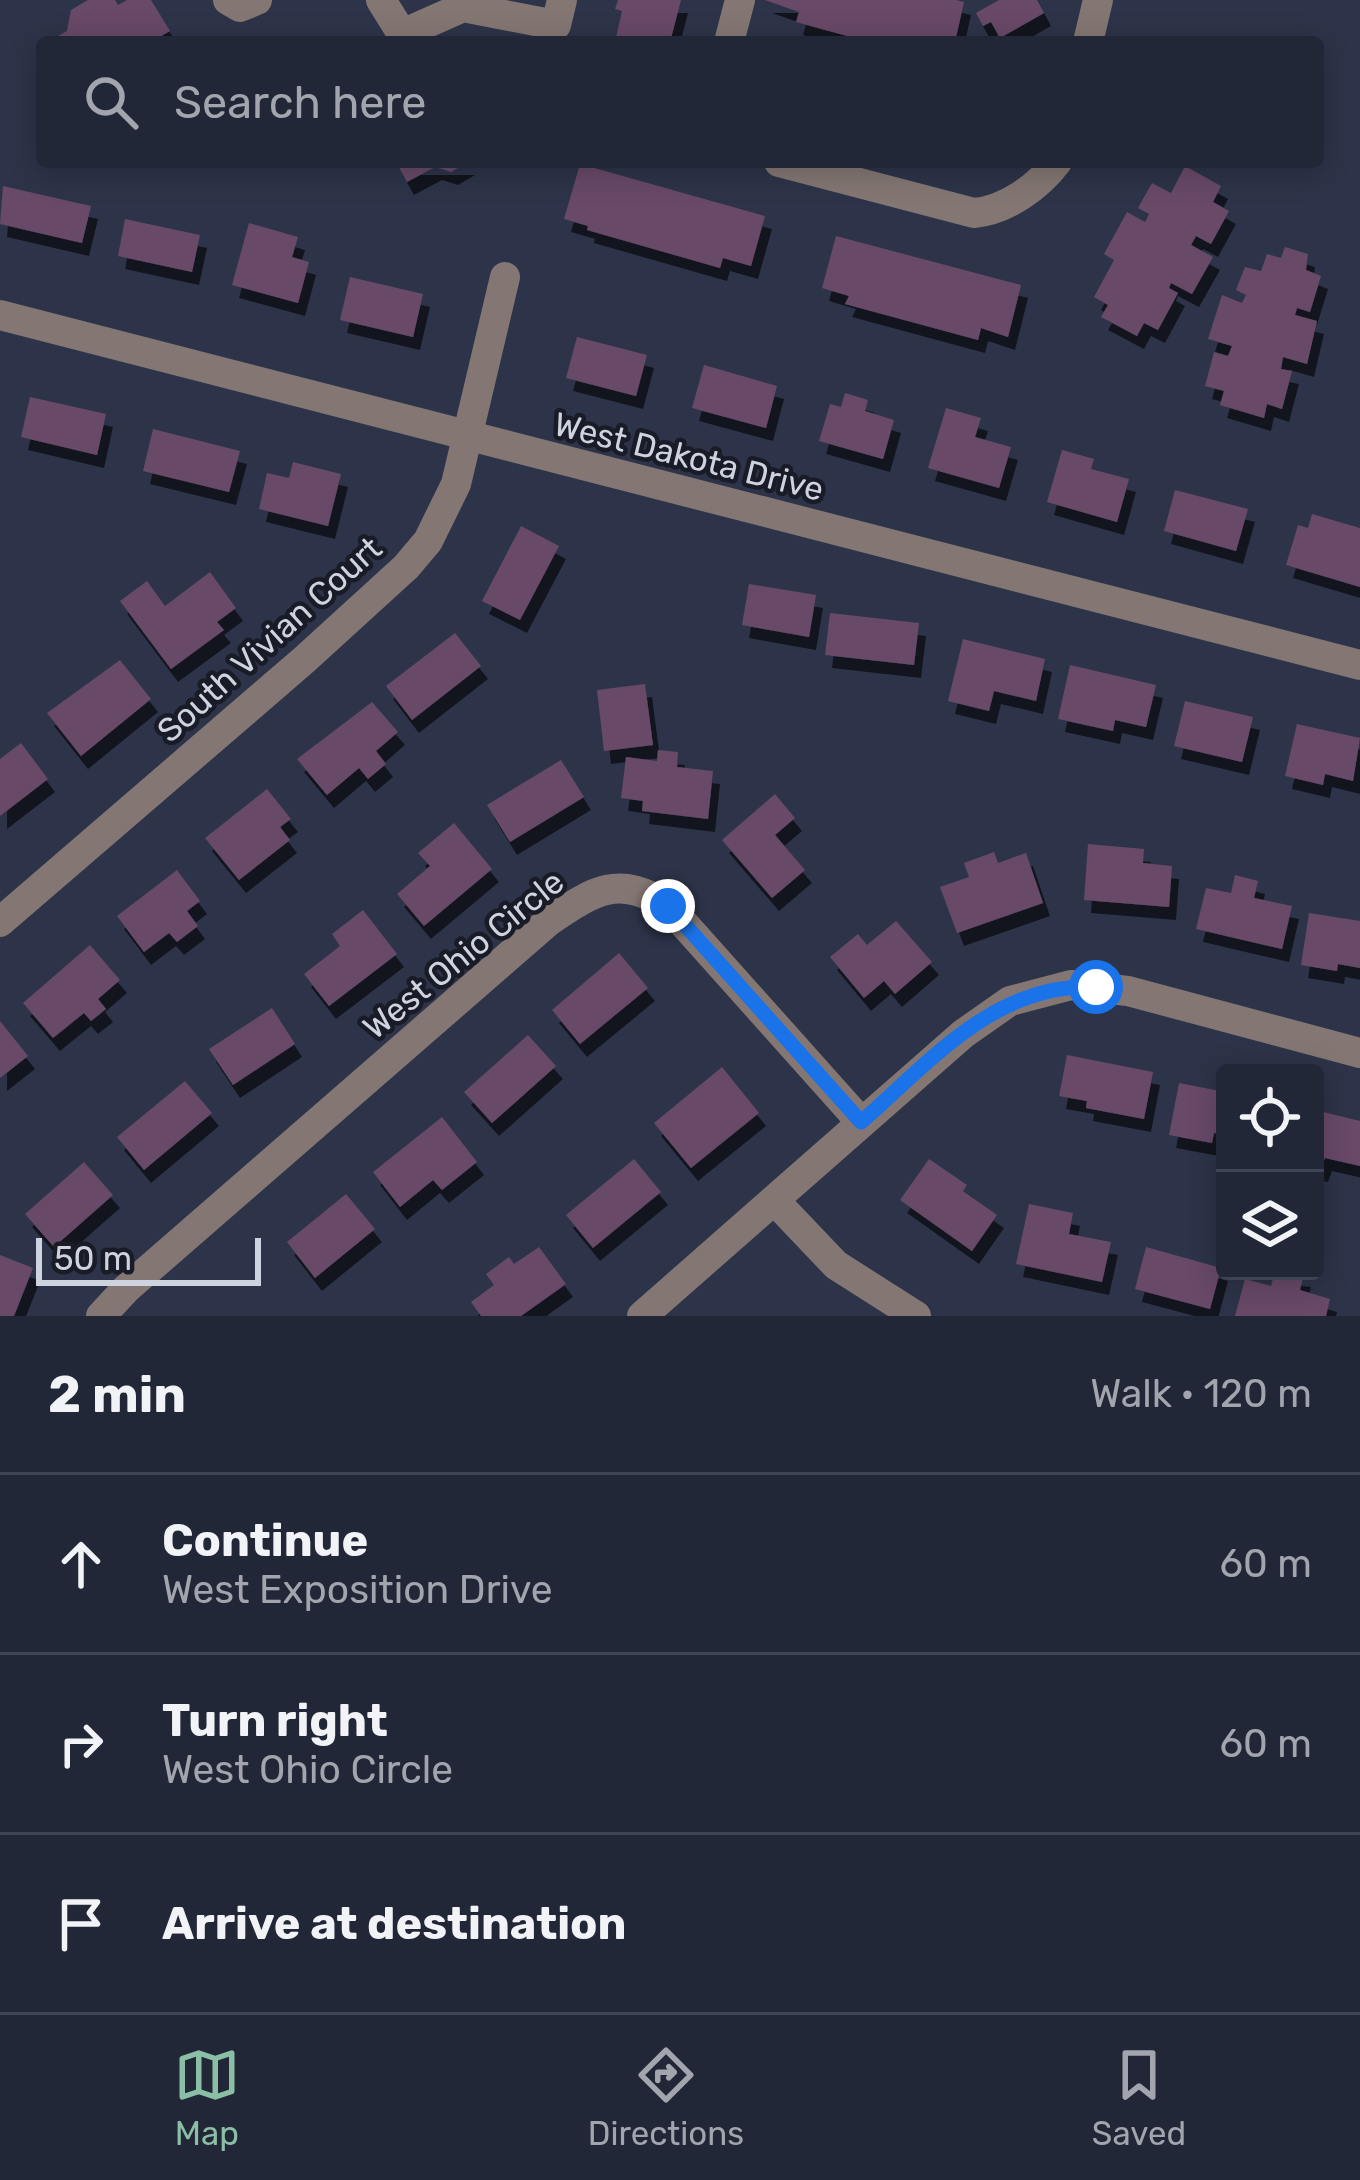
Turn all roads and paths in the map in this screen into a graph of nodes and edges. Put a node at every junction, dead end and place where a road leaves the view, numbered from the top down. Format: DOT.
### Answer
graph roads {
  1 [pos="227,0"];
  2 [pos="257,0"];
  3 [pos="381,0"];
  4 [pos="562,0"];
  5 [pos="740,0"];
  6 [pos="1098,0"];
  7 [pos="473,3"];
  8 [pos="731,36"];
  9 [pos="1089,36"];
  10 [pos="803,168"];
  11 [pos="1052,168"];
  12 [pos="505,277"];
  13 [pos="0,315"];
  14 [pos="466,436"];
  15 [pos="1360,665"];
  16 [pos="0,922"];
  17 [pos="1360,1053"];
  18 [pos="861,1122"];
  19 [pos="775,1201"];
  20 [pos="101,1316"];
  21 [pos="642,1316"];
  22 [pos="916,1316"];
  1 -- 2 [label="street"];
  3 -- 7 [label="street"];
  4 -- 7 [label="street"];
  5 -- 8 [label="street"];
  6 -- 9 [label="street"];
  10 -- 11 [label="street"];
  12 -- 14 [label="street, South Vivian Court"];
  13 -- 14 [label="street, West Dakota Drive"];
  14 -- 15 [label="street, West Dakota Drive"];
  14 -- 16 [label="street, South Vivian Court"];
  17 -- 18 [label="street"];
  18 -- 19 [label="street"];
  18 -- 20 [label="street, West Ohio Circle"];
  19 -- 21 [label="street"];
  19 -- 22 [label="street"];
}
